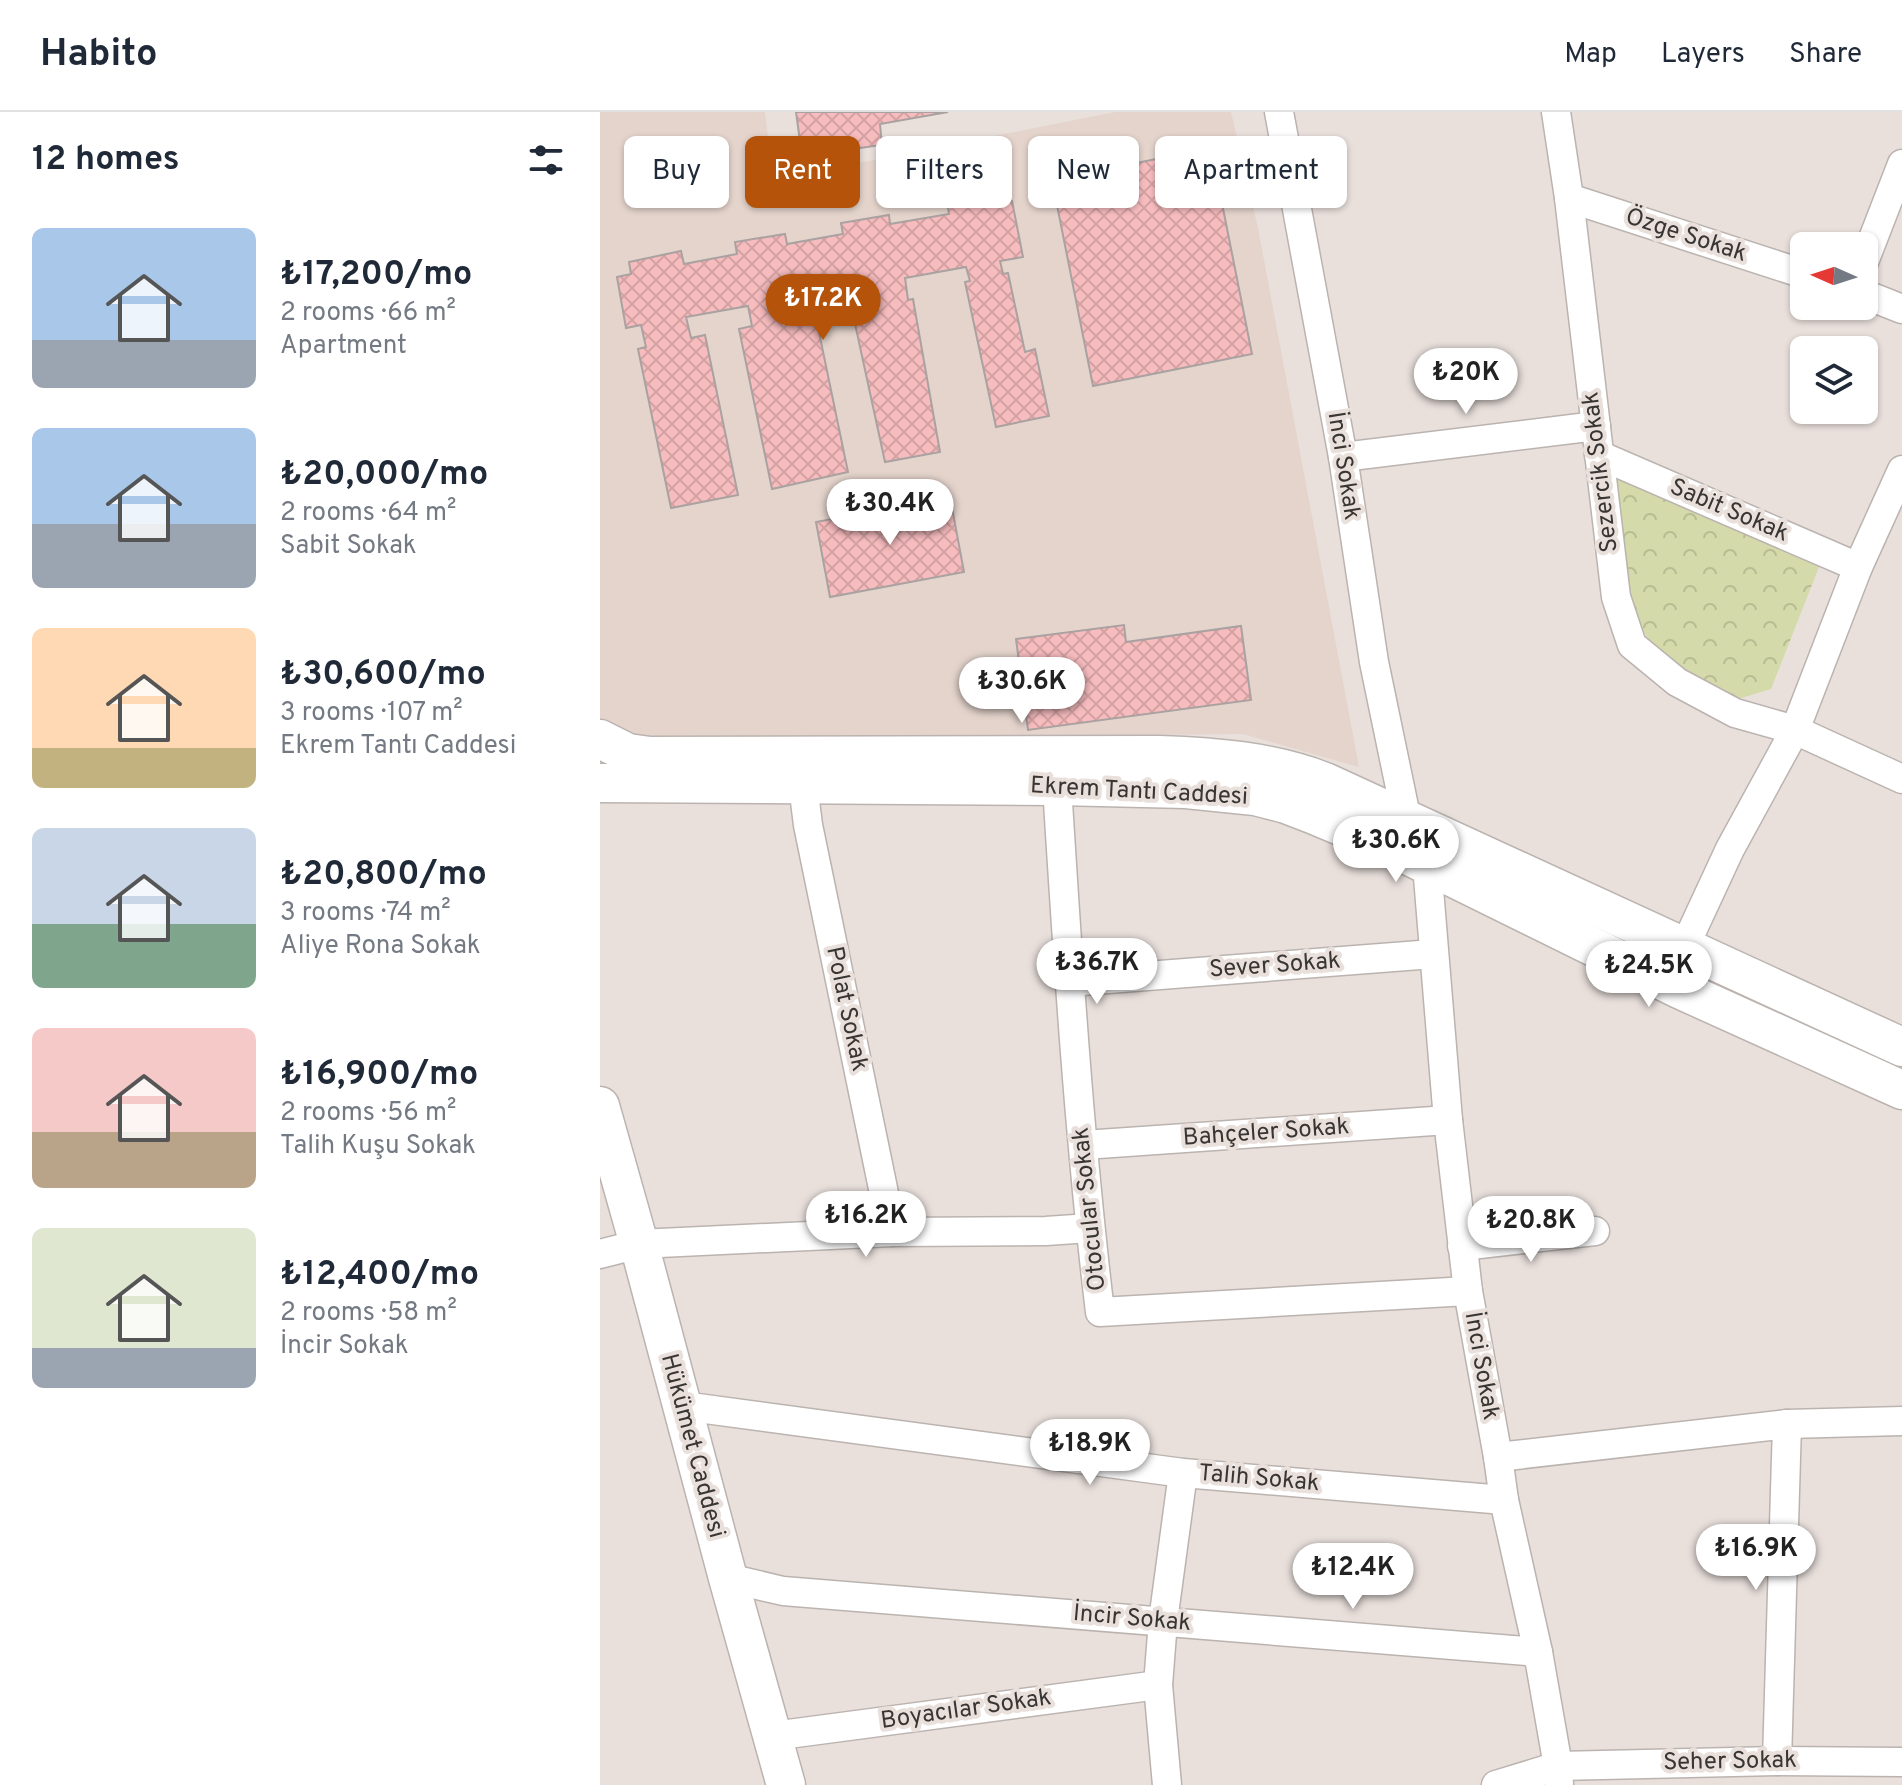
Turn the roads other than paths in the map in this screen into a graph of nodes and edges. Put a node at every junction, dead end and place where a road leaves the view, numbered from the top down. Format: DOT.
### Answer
graph roads {
  1 [pos="1279,112"];
  2 [pos="1556,112"];
  3 [pos="1902,164"];
  4 [pos="1569,198"];
  5 [pos="1876,232"];
  6 [pos="1790,269"];
  7 [pos="1878,300"];
  8 [pos="1902,309"];
  9 [pos="1596,426"];
  10 [pos="1599,455"];
  11 [pos="1343,457"];
  12 [pos="1902,470"];
  13 [pos="1858,567"];
  14 [pos="1795,730"];
  15 [pos="600,739"];
  16 [pos="803,771"];
  17 [pos="1056,771"];
  18 [pos="1902,779"];
  19 [pos="600,783"];
  20 [pos="1399,834"];
  21 [pos="1435,851"];
  22 [pos="1684,948"];
  23 [pos="1433,954"];
  24 [pos="1069,982"];
  25 [pos="1902,1047"];
  26 [pos="1902,1090"];
  27 [pos="600,1106"];
  28 [pos="1448,1120"];
  29 [pos="1084,1145"];
  30 [pos="1090,1228"];
  31 [pos="1595,1231"];
  32 [pos="892,1232"];
  33 [pos="639,1244"];
  34 [pos="1462,1246"];
  35 [pos="600,1254"];
  36 [pos="1468,1291"];
  37 [pos="683,1406"];
  38 [pos="1902,1421"];
  39 [pos="1787,1424"];
  40 [pos="1498,1457"];
  41 [pos="1183,1473"];
  42 [pos="1504,1500"];
  43 [pos="728,1578"];
  44 [pos="1163,1621"];
  45 [pos="1538,1652"];
  46 [pos="1158,1685"];
  47 [pos="773,1736"];
  48 [pos="1777,1761"];
  49 [pos="1902,1762"];
  50 [pos="1559,1776"];
  51 [pos="786,1785"];
  52 [pos="1167,1785"];
  53 [pos="1496,1785"];
  1 -- 11 [label="street, İnci Sokak"];
  2 -- 4 [label="street, Sezercik Sokak"];
  3 -- 5 [label="street"];
  4 -- 6 [label="street, Özge Sokak"];
  4 -- 9 [label="street, Sezercik Sokak"];
  7 -- 8 [label="street"];
  9 -- 10 [label="street, Sezercik Sokak"];
  9 -- 11 [label="street"];
  10 -- 13 [label="street, Sabit Sokak"];
  10 -- 14 [label="street, Sezercik Sokak"];
  11 -- 20 [label="street, İnci Sokak"];
  12 -- 13 [label="street"];
  13 -- 14 [label="street"];
  14 -- 18 [label="street, Sezercik Sokak"];
  14 -- 22 [label="street"];
  15 -- 16 [label="street, Ekrem Tantı Caddesi"];
  16 -- 17 [label="street, Ekrem Tantı Caddesi"];
  16 -- 19 [label="street, Ekrem Tantı Caddesi"];
  16 -- 32 [label="street, Polat Sokak"];
  17 -- 20 [label="street, Ekrem Tantı Caddesi"];
  17 -- 24 [label="street, Otocular Sokak"];
  20 -- 21 [label="street, Ekrem Tantı Caddesi"];
  21 -- 22 [label="street, Ekrem Tantı Caddesi"];
  21 -- 23 [label="street, İnci Sokak"];
  21 -- 26 [label="street, Ekrem Tantı Caddesi"];
  22 -- 25 [label="street, Ekrem Tantı Caddesi"];
  23 -- 24 [label="street, Sever Sokak"];
  23 -- 28 [label="street, İnci Sokak"];
  24 -- 29 [label="street, Otocular Sokak"];
  27 -- 33 [label="street, Hükümet Caddesi"];
  28 -- 29 [label="street, Bahçeler Sokak"];
  28 -- 34 [label="street, İnci Sokak"];
  29 -- 30 [label="street, Otocular Sokak"];
  30 -- 32 [label="street"];
  30 -- 36 [label="street, Otocular Sokak"];
  31 -- 34 [label="street"];
  32 -- 33 [label="street"];
  33 -- 35 [label="street"];
  33 -- 37 [label="street, Hükümet Caddesi"];
  34 -- 36 [label="street, İnci Sokak"];
  36 -- 40 [label="street, İnci Sokak"];
  37 -- 41 [label="street, Talih Sokak"];
  37 -- 43 [label="street, Hükümet Caddesi"];
  38 -- 39 [label="street"];
  39 -- 40 [label="street"];
  39 -- 48 [label="street"];
  40 -- 42 [label="street, İnci Sokak"];
  41 -- 42 [label="street, Talih Sokak"];
  41 -- 44 [label="street"];
  42 -- 45 [label="street, İnci Sokak"];
  43 -- 44 [label="street, İncir Sokak"];
  43 -- 47 [label="street, Hükümet Caddesi"];
  44 -- 45 [label="street, İncir Sokak"];
  44 -- 46 [label="street"];
  45 -- 50 [label="street, İnci Sokak"];
  46 -- 47 [label="street, Boyacılar Sokak"];
  46 -- 52 [label="street"];
  47 -- 51 [label="street, Hükümet Caddesi"];
  48 -- 49 [label="street, Seher Sokak"];
  48 -- 50 [label="street, Seher Sokak"];
  50 -- 53 [label="street, Seher Sokak"];
}
